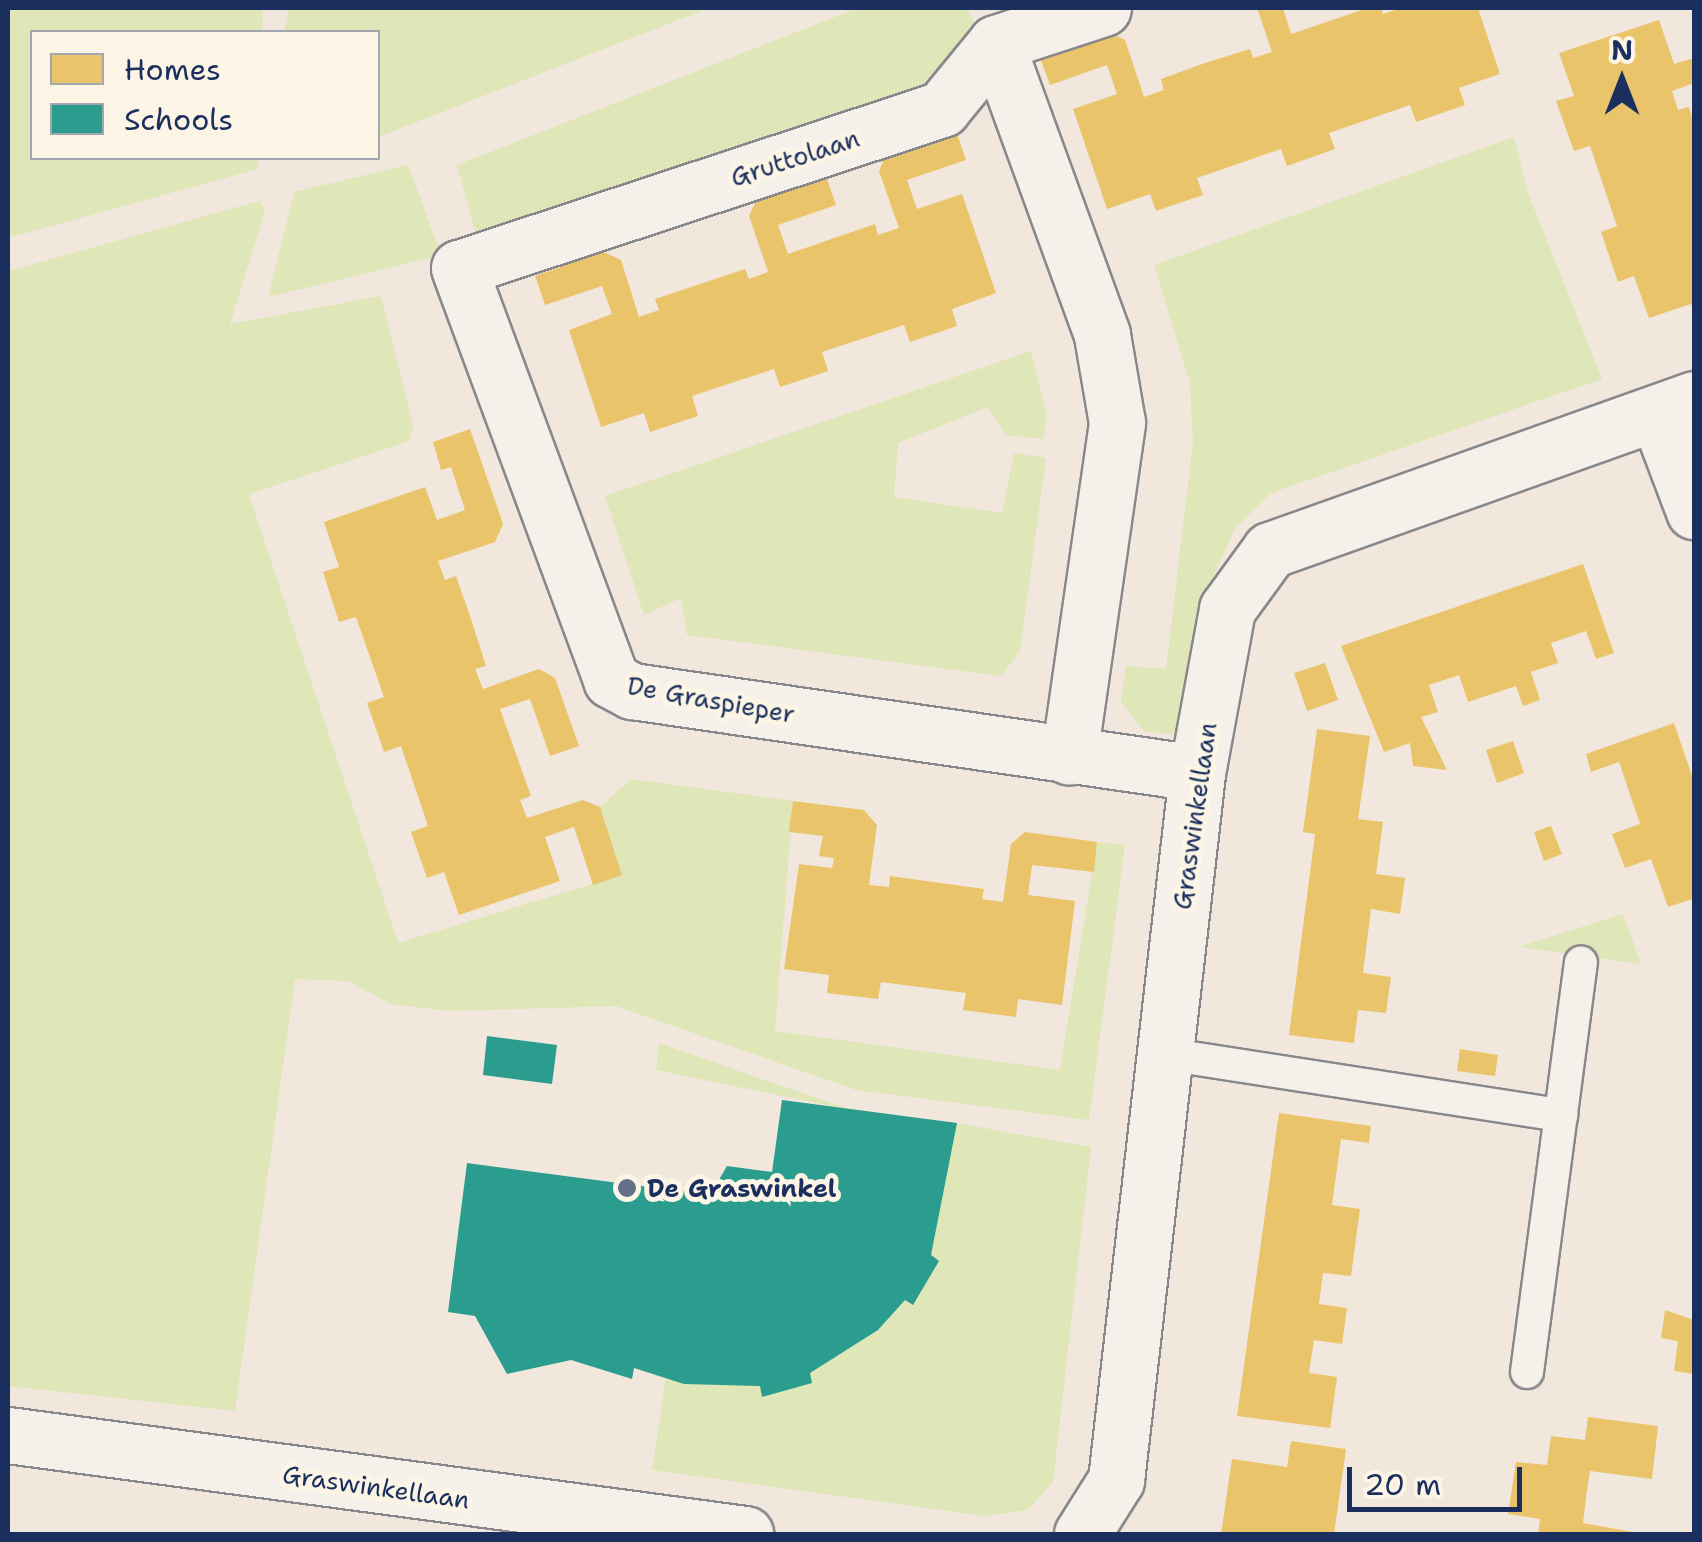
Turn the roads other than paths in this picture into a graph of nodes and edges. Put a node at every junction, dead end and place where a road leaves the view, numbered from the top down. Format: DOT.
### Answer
graph roads {
  1 [pos="1104,8"];
  2 [pos="996,43"];
  3 [pos="459,268"];
  4 [pos="1676,406"];
  5 [pos="1694,511"];
  6 [pos="1069,756"];
  7 [pos="1198,773"];
  8 [pos="1581,963"];
  9 [pos="1166,1054"];
  10 [pos="1561,1115"];
  11 [pos="1528,1372"];
  12 [pos="8,1434"];
  13 [pos="372,1510"];
  14 [pos="744,1534"];
  15 [pos="1082,1534"];
  1 -- 2 [label="street"];
  2 -- 3 [label="street, Gruttolaan"];
  2 -- 6 [label="street"];
  3 -- 6 [label="street, De Graspieper"];
  4 -- 5 [label="street"];
  4 -- 7 [label="street, Graswinkellaan"];
  6 -- 7 [label="street, De Graspieper"];
  7 -- 9 [label="street, Graswinkellaan"];
  8 -- 10 [label="lane"];
  9 -- 10 [label="lane"];
  9 -- 15 [label="street, Graswinkellaan"];
  10 -- 11 [label="lane"];
  12 -- 13 [label="street, Graswinkellaan"];
  13 -- 14 [label="street, Graswinkellaan"];
}
